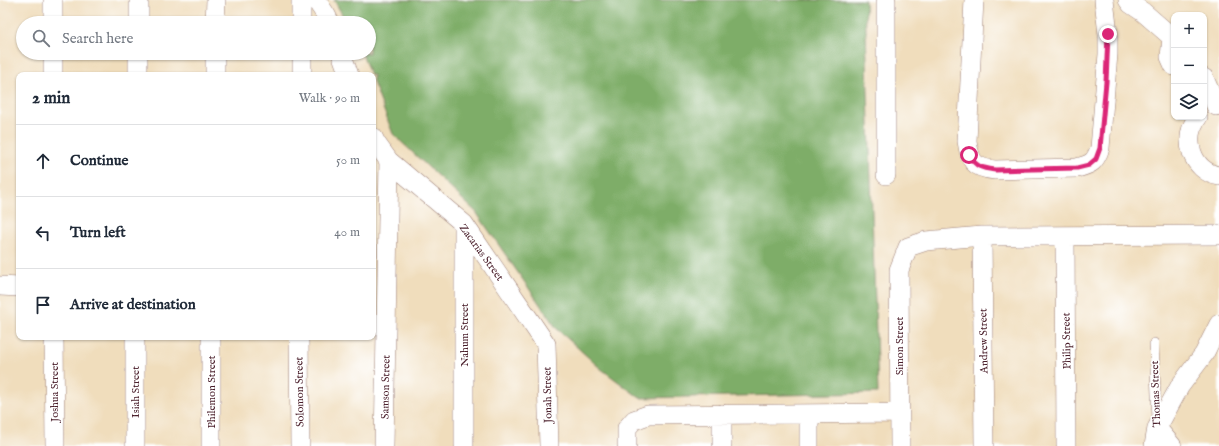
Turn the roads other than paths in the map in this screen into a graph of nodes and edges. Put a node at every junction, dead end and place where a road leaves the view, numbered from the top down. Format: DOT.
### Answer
graph roads {
  1 [pos="53,0"];
  2 [pos="139,0"];
  3 [pos="216,0"];
  4 [pos="301,0"];
  5 [pos="316,0"];
  6 [pos="886,0"];
  7 [pos="974,0"];
  8 [pos="1104,0"];
  9 [pos="1128,0"];
  10 [pos="53,16"];
  11 [pos="139,16"];
  12 [pos="215,16"];
  13 [pos="301,16"];
  14 [pos="326,16"];
  15 [pos="1171,37"];
  16 [pos="53,60"];
  17 [pos="138,60"];
  18 [pos="215,60"];
  19 [pos="302,60"];
  20 [pos="344,60"];
  21 [pos="54,72"];
  22 [pos="138,72"];
  23 [pos="214,72"];
  24 [pos="302,72"];
  25 [pos="348,72"];
  26 [pos="1199,120"];
  27 [pos="376,143"];
  28 [pos="389,161"];
  29 [pos="886,175"];
  30 [pos="1219,176"];
  31 [pos="464,224"];
  32 [pos="982,236"];
  33 [pos="1065,236"];
  34 [pos="1219,236"];
  35 [pos="380,284"];
  36 [pos="0,286"];
  37 [pos="16,287"];
  38 [pos="1219,324"];
  39 [pos="54,340"];
  40 [pos="135,340"];
  41 [pos="211,340"];
  42 [pos="299,340"];
  43 [pos="1154,343"];
  44 [pos="546,344"];
  45 [pos="899,413"];
  46 [pos="722,414"];
  47 [pos="809,414"];
  48 [pos="1157,428"];
  49 [pos="55,446"];
  50 [pos="135,446"];
  51 [pos="211,446"];
  52 [pos="300,446"];
  53 [pos="384,446"];
  54 [pos="464,446"];
  55 [pos="549,446"];
  56 [pos="627,446"];
  57 [pos="722,446"];
  58 [pos="809,446"];
  59 [pos="900,446"];
  60 [pos="984,446"];
  61 [pos="1066,446"];
  62 [pos="1154,446"];
  63 [pos="1172,446"];
  1 -- 10 [label="street"];
  2 -- 11 [label="street"];
  3 -- 12 [label="street"];
  4 -- 13 [label="street"];
  5 -- 14 [label="street"];
  6 -- 29 [label="street"];
  7 -- 8 [label="street"];
  9 -- 15 [label="street"];
  16 -- 21 [label="street"];
  17 -- 22 [label="street"];
  18 -- 23 [label="street"];
  19 -- 24 [label="street"];
  20 -- 25 [label="street"];
  26 -- 30 [label="street"];
  27 -- 28 [label="street, Zacarias Street"];
  28 -- 31 [label="street, Zacarias Street"];
  28 -- 35 [label="street, Samson Street"];
  31 -- 44 [label="street, Zacarias Street"];
  31 -- 54 [label="street, Nahum Street"];
  32 -- 33 [label="street"];
  32 -- 45 [label="street, Simon Street"];
  32 -- 60 [label="street, Andrew Street"];
  33 -- 34 [label="street"];
  33 -- 61 [label="street, Philip Street"];
  35 -- 53 [label="street, Samson Street"];
  36 -- 37 [label="street"];
  38 -- 48 [label="street"];
  39 -- 49 [label="street, Joshua Street"];
  40 -- 50 [label="street, Isiah Street"];
  41 -- 51 [label="street, Philemon Street"];
  42 -- 52 [label="street, Solomon Street"];
  43 -- 48 [label="lane, Thomas Street"];
  44 -- 55 [label="street, Jonah Street"];
  45 -- 47 [label="street"];
  45 -- 59 [label="street, Simon Street"];
  46 -- 47 [label="street"];
  46 -- 56 [label="street"];
  46 -- 57 [label="street"];
  47 -- 58 [label="street"];
  48 -- 62 [label="street, Thomas Street"];
  48 -- 63 [label="street"];
}
